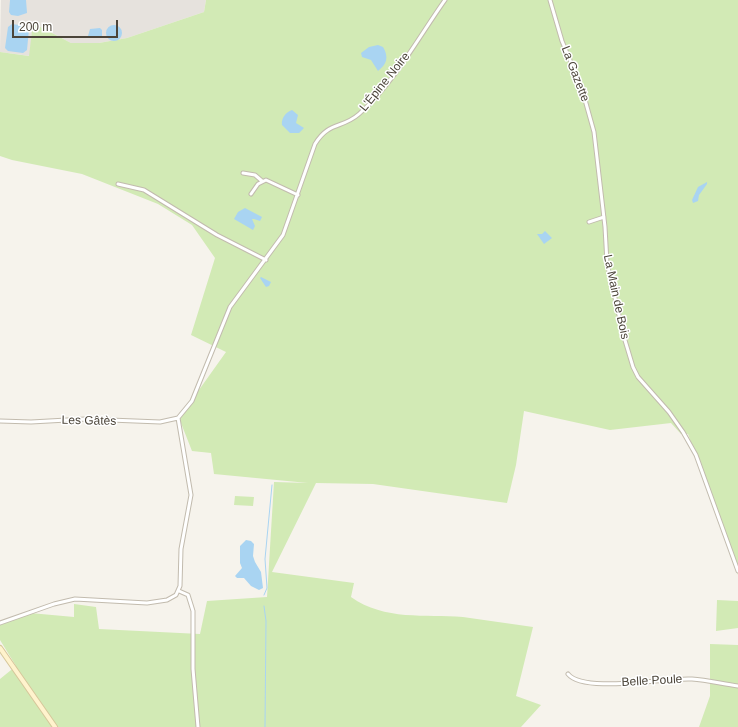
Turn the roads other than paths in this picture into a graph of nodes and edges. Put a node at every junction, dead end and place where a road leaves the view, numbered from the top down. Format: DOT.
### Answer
graph roads {
  1 [pos="445,0"];
  2 [pos="550,0"];
  3 [pos="596,141"];
  4 [pos="243,173"];
  5 [pos="262,181"];
  6 [pos="118,184"];
  7 [pos="251,194"];
  8 [pos="298,195"];
  9 [pos="604,216"];
  10 [pos="589,222"];
  11 [pos="266,260"];
  12 [pos="178,418"];
  13 [pos="0,421"];
  14 [pos="738,571"];
  15 [pos="179,591"];
  16 [pos="0,623"];
  17 [pos="0,648"];
  18 [pos="568,674"];
  19 [pos="738,686"];
  20 [pos="55,727"];
  21 [pos="198,727"];
  1 -- 8 [label="street, L'Épine Noire"];
  2 -- 3 [label="street, La Gazette"];
  3 -- 9 [label="street, La Main de Bois"];
  4 -- 5 [label="street"];
  5 -- 7 [label="street"];
  5 -- 8 [label="street"];
  6 -- 11 [label="street"];
  8 -- 11 [label="street, L'Épine Noire"];
  9 -- 10 [label="street"];
  9 -- 14 [label="street, La Main de Bois"];
  11 -- 12 [label="street, L'Épine Noire"];
  12 -- 13 [label="street, Les Gâtès"];
  12 -- 15 [label="street"];
  15 -- 16 [label="street"];
  15 -- 21 [label="street"];
  17 -- 20 [label="main road"];
  18 -- 19 [label="street, Belle Poule"];
}
